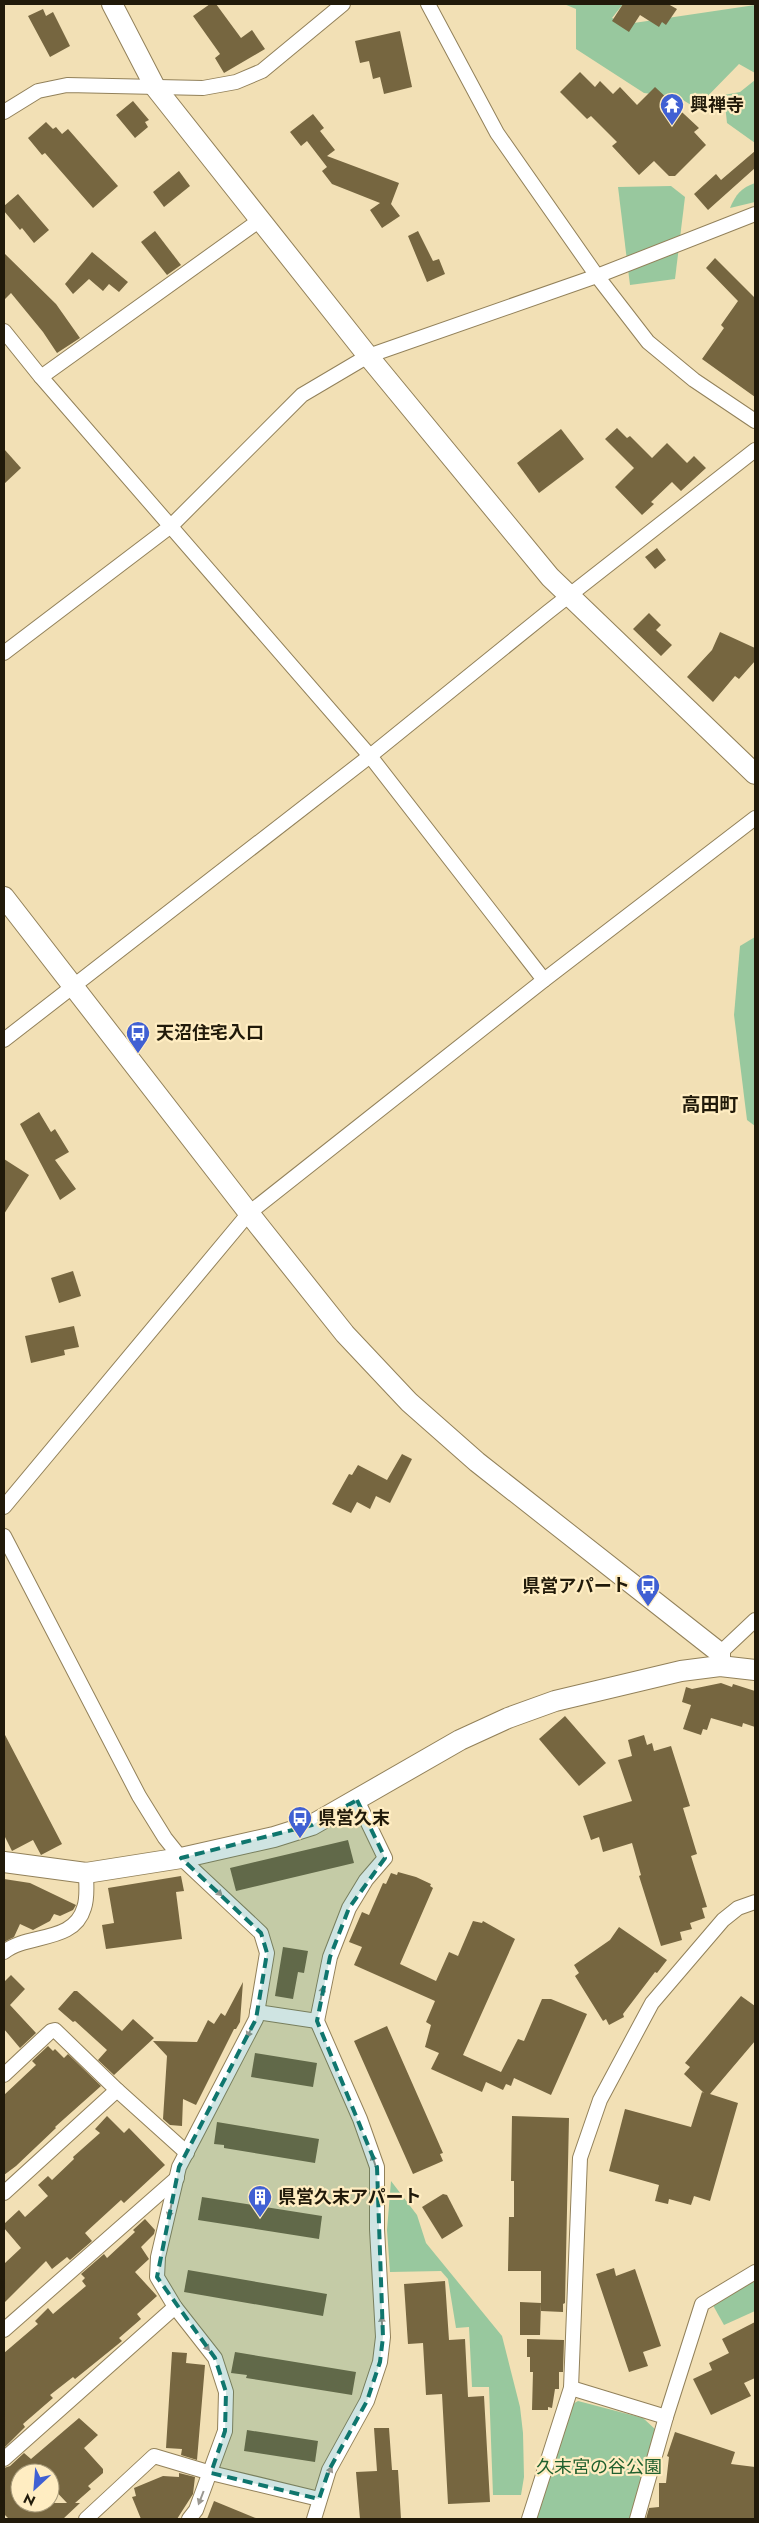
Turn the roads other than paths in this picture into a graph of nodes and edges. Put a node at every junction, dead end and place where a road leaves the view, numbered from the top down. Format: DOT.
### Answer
graph roads {
  1 [pos="112,4"];
  2 [pos="343,4"];
  3 [pos="428,4"];
  4 [pos="155,87"];
  5 [pos="4,112"];
  6 [pos="755,214"];
  7 [pos="260,220"];
  8 [pos="597,276"];
  9 [pos="4,331"];
  10 [pos="368,356"];
  11 [pos="41,377"];
  12 [pos="755,421"];
  13 [pos="755,450"];
  14 [pos="171,526"];
  15 [pos="570,597"];
  16 [pos="4,653"];
  17 [pos="370,756"];
  18 [pos="755,774"];
  19 [pos="755,818"];
  20 [pos="4,896"];
  21 [pos="544,980"];
  22 [pos="73,985"];
  23 [pos="4,1040"];
  24 [pos="249,1213"];
  25 [pos="4,1507"];
  26 [pos="4,1536"];
  27 [pos="755,1620"];
  28 [pos="720,1660"];
  29 [pos="755,1670"];
  30 [pos="357,1800"];
  31 [pos="181,1858"];
  32 [pos="4,1862"];
  33 [pos="86,1873"];
  34 [pos="755,1902"];
  35 [pos="4,1952"];
  36 [pos="257,2012"];
  37 [pos="317,2021"];
  38 [pos="4,2075"];
  39 [pos="117,2090"];
  40 [pos="187,2153"];
  41 [pos="177,2178"];
  42 [pos="4,2193"];
  43 [pos="755,2272"];
  44 [pos="175,2307"];
  45 [pos="4,2330"];
  46 [pos="571,2388"];
  47 [pos="666,2417"];
  48 [pos="4,2459"];
  49 [pos="210,2474"];
  50 [pos="318,2499"];
  51 [pos="86,2519"];
  52 [pos="189,2519"];
  53 [pos="314,2519"];
  54 [pos="529,2519"];
  55 [pos="637,2519"];
  1 -- 4 [label="street"];
  2 -- 4 [label="street"];
  3 -- 8 [label="street"];
  4 -- 5 [label="street"];
  4 -- 7 [label="street"];
  6 -- 8 [label="street"];
  7 -- 10 [label="street"];
  7 -- 11 [label="street"];
  8 -- 10 [label="street"];
  8 -- 12 [label="street"];
  9 -- 11 [label="street"];
  10 -- 14 [label="street"];
  10 -- 15 [label="street"];
  11 -- 14 [label="street"];
  13 -- 15 [label="street"];
  14 -- 16 [label="street"];
  14 -- 17 [label="street"];
  15 -- 17 [label="street"];
  15 -- 18 [label="street"];
  17 -- 21 [label="street"];
  17 -- 22 [label="street"];
  19 -- 21 [label="street"];
  20 -- 22 [label="street"];
  21 -- 24 [label="street"];
  22 -- 23 [label="street"];
  22 -- 24 [label="street"];
  24 -- 25 [label="street"];
  24 -- 28 [label="street"];
  26 -- 31 [label="street"];
  27 -- 28 [label="street"];
  28 -- 29 [label="street"];
  28 -- 30 [label="street"];
  30 -- 31 [label="street"];
  37 -- 30 [label="street, one-way"];
  31 -- 33 [label="street"];
  31 -- 36 [label="street, one-way"];
  32 -- 33 [label="street"];
  33 -- 35 [label="street"];
  34 -- 46 [label="street"];
  36 -- 37 [label="street"];
  36 -- 40 [label="street, one-way"];
  50 -- 37 [label="street, one-way"];
  38 -- 39 [label="street"];
  39 -- 40 [label="street"];
  39 -- 42 [label="street"];
  40 -- 41 [label="street"];
  41 -- 44 [label="street, one-way"];
  41 -- 45 [label="street"];
  43 -- 47 [label="street"];
  44 -- 48 [label="street"];
  44 -- 49 [label="street, one-way"];
  46 -- 47 [label="street"];
  46 -- 54 [label="street"];
  47 -- 55 [label="street"];
  49 -- 50 [label="street"];
  49 -- 51 [label="street"];
  49 -- 52 [label="street, one-way"];
  50 -- 53 [label="street"];
}
